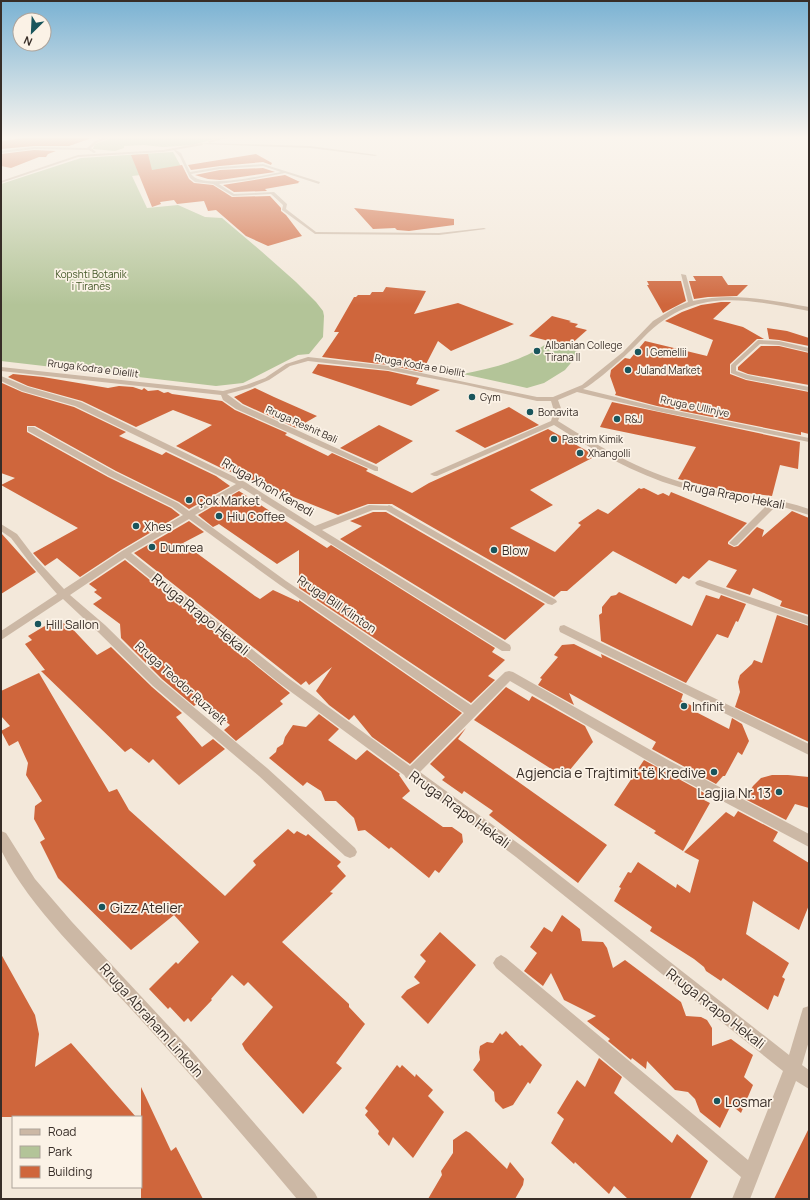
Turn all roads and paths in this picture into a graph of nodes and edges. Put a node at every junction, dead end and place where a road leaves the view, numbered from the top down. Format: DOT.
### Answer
graph roads {
  1 [pos="229,193"];
  2 [pos="259,193"];
  3 [pos="272,193"];
  4 [pos="484,229"];
  5 [pos="683,276"];
  6 [pos="691,303"];
  7 [pos="809,309"];
  8 [pos="809,350"];
  9 [pos="1,369"];
  10 [pos="1,378"];
  11 [pos="809,389"];
  12 [pos="578,390"];
  13 [pos="223,393"];
  14 [pos="554,399"];
  15 [pos="554,422"];
  16 [pos="31,429"];
  17 [pos="809,440"];
  18 [pos="375,469"];
  19 [pos="434,474"];
  20 [pos="242,484"];
  21 [pos="775,502"];
  22 [pos="809,512"];
  23 [pos="189,515"];
  24 [pos="1,527"];
  25 [pos="315,530"];
  26 [pos="734,543"];
  27 [pos="126,553"];
  28 [pos="700,583"];
  29 [pos="63,594"];
  30 [pos="552,602"];
  31 [pos="809,621"];
  32 [pos="564,629"];
  33 [pos="1,636"];
  34 [pos="506,648"];
  35 [pos="472,712"];
  36 [pos="809,750"];
  37 [pos="410,774"];
  38 [pos="1,837"];
  39 [pos="809,841"];
  40 [pos="350,852"];
  41 [pos="501,963"];
  42 [pos="809,1014"];
  43 [pos="794,1067"];
  44 [pos="809,1081"];
  45 [pos="751,1174"];
  46 [pos="309,1199"];
  47 [pos="741,1199"];
  1 -- 2 [label="street"];
  3 -- 4 [label="street"];
  5 -- 6 [label="street"];
  6 -- 7 [label="street, Rruga Kodra e Diellit"];
  6 -- 12 [label="street, Rruga Kodra e Diellit"];
  8 -- 11 [label="street"];
  9 -- 13 [label="street, Rruga Kodra e Diellit"];
  10 -- 20 [label="street, Rruga Xhon Kenedi"];
  12 -- 14 [label="street, Rruga Kodra e Diellit"];
  12 -- 17 [label="street, Rruga e Ullinjve"];
  13 -- 14 [label="street, Rruga Kodra e Diellit"];
  13 -- 18 [label="street, Rruga Reshit Bali"];
  14 -- 15 [label="street"];
  15 -- 19 [label="street"];
  15 -- 21 [label="street, Rruga Rrapo Hekali"];
  16 -- 23 [label="street, Rruga Bill Klinton"];
  20 -- 23 [label="street"];
  20 -- 25 [label="street, Rruga Xhon Kenedi"];
  21 -- 22 [label="street, Rruga Rrapo Hekali"];
  21 -- 26 [label="street"];
  23 -- 27 [label="street"];
  23 -- 35 [label="street, Rruga Bill Klinton"];
  24 -- 29 [label="street, Rruga Teodor Ruzvelt"];
  25 -- 30 [label="street"];
  25 -- 34 [label="street, Rruga Xhon Kenedi"];
  27 -- 29 [label="street"];
  27 -- 37 [label="street, Rruga Rrapo Hekali"];
  28 -- 31 [label="street"];
  29 -- 33 [label="street"];
  29 -- 40 [label="street, Rruga Teodor Ruzvelt"];
  32 -- 36 [label="street"];
  35 -- 37 [label="street"];
  35 -- 39 [label="street"];
  37 -- 43 [label="street, Rruga Rrapo Hekali"];
  38 -- 46 [label="street, Rruga Abraham Linkoln"];
  41 -- 45 [label="street"];
  42 -- 43 [label="street"];
  43 -- 44 [label="street, Rruga Rrapo Hekali"];
  43 -- 45 [label="street"];
  45 -- 47 [label="street"];
}
